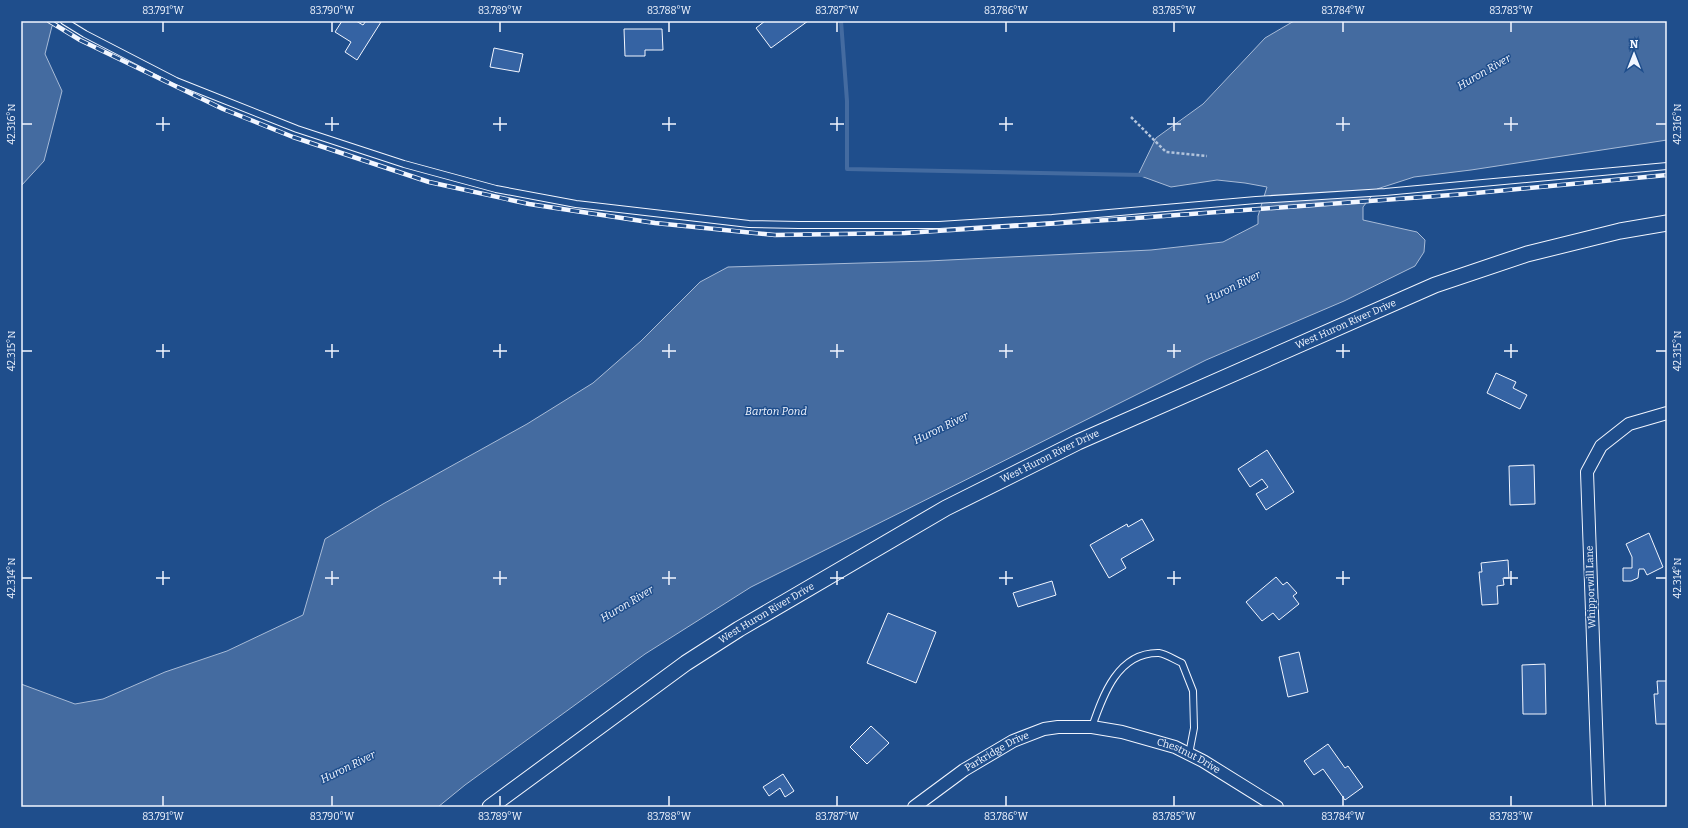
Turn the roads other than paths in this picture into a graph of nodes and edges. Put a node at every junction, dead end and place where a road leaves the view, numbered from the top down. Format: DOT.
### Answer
graph roads {
  1 [pos="64,21"];
  2 [pos="1667,166"];
  3 [pos="1667,223"];
  4 [pos="1667,413"];
  5 [pos="1092,726"];
  6 [pos="1189,754"];
  7 [pos="490,807"];
  8 [pos="914,807"];
  9 [pos="1277,807"];
  10 [pos="1599,807"];
  1 -- 2 [label="lane"];
  3 -- 7 [label="street, West Huron River Drive"];
  4 -- 10 [label="street, Whipporwill Lane"];
  5 -- 6 [label="street, Chestnut Drive"];
  5 -- 6 [label="lane"];
  5 -- 8 [label="street, Parkridge Drive"];
  6 -- 9 [label="street, Chestnut Drive"];
}
